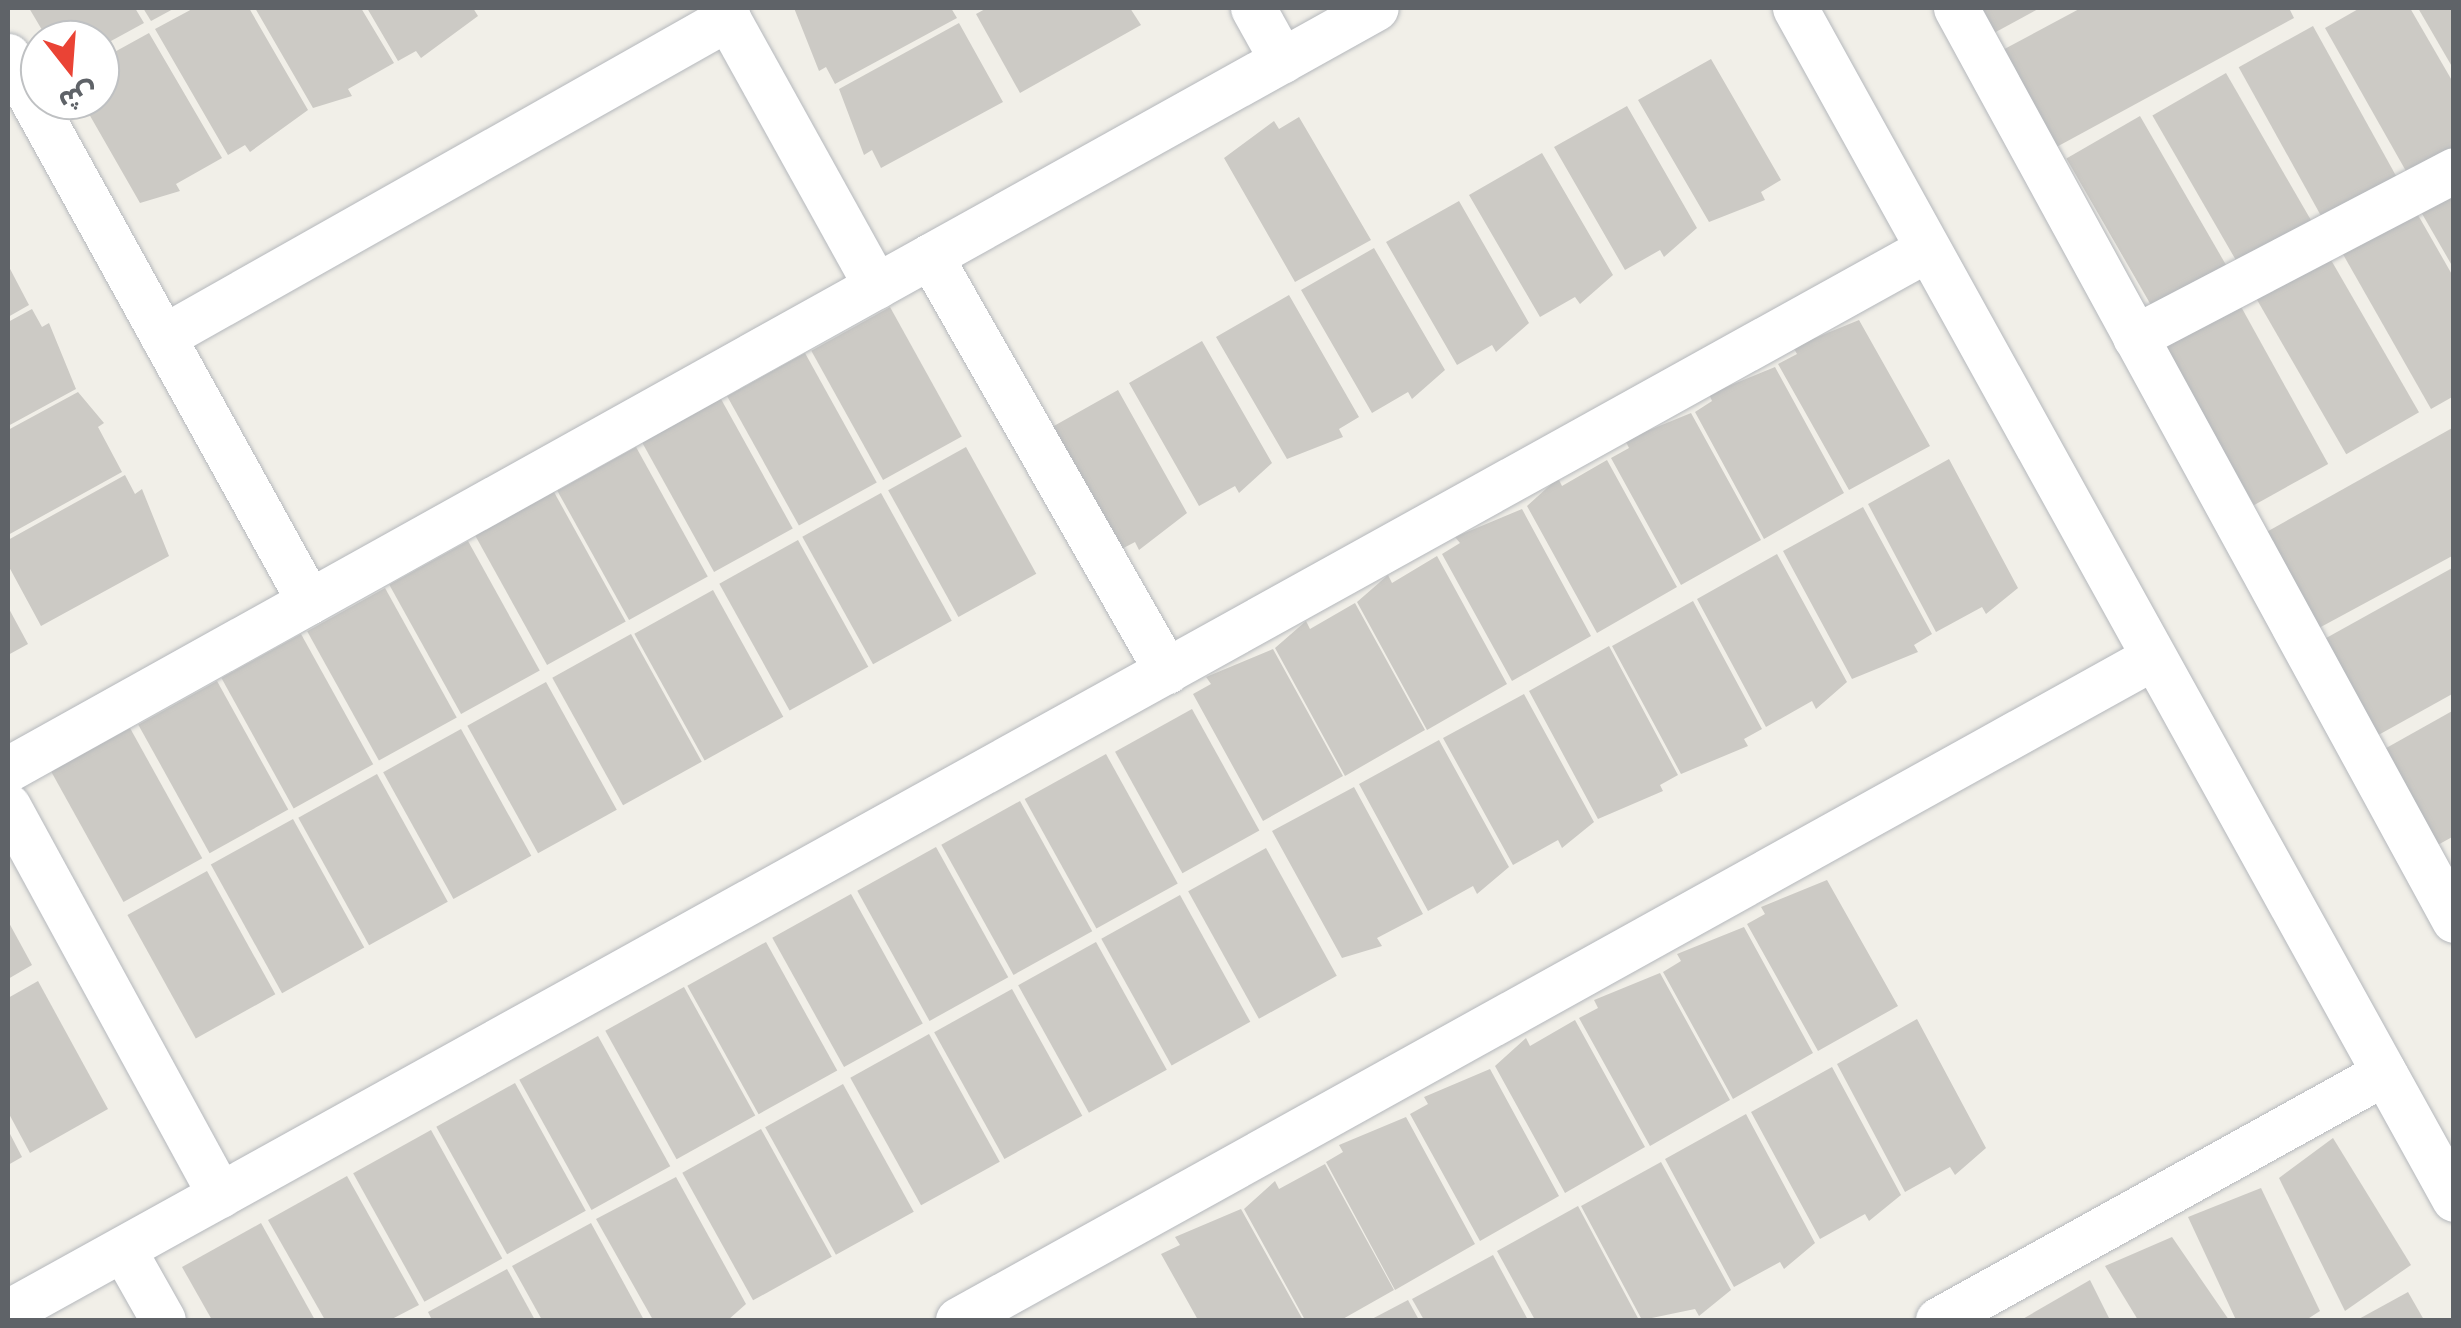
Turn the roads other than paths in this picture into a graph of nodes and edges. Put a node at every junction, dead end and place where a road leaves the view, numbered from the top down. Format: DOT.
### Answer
graph roads {
  1 [pos="1253,8"];
  2 [pos="1376,8"];
  3 [pos="1794,8"];
  4 [pos="1956,8"];
  5 [pos="725,13"];
  6 [pos="8,56"];
  7 [pos="1282,60"];
  8 [pos="2454,170"];
  9 [pos="1927,249"];
  10 [pos="930,256"];
  11 [pos="876,286"];
  12 [pos="2135,337"];
  13 [pos="164,338"];
  14 [pos="309,601"];
  15 [pos="2152,658"];
  16 [pos="1166,671"];
  17 [pos="8,769"];
  18 [pos="8,806"];
  19 [pos="2454,920"];
  20 [pos="2384,1073"];
  21 [pos="220,1195"];
  22 [pos="2454,1199"];
  23 [pos="123,1249"];
  24 [pos="8,1312"];
  25 [pos="163,1320"];
  26 [pos="958,1320"];
  27 [pos="1938,1320"];
  1 -- 7 [label="street"];
  2 -- 7 [label="street"];
  3 -- 9 [label="street"];
  4 -- 12 [label="street"];
  5 -- 11 [label="street"];
  5 -- 13 [label="street"];
  6 -- 13 [label="street"];
  7 -- 10 [label="street"];
  8 -- 12 [label="street"];
  9 -- 15 [label="street"];
  9 -- 16 [label="street"];
  10 -- 11 [label="street"];
  10 -- 16 [label="street"];
  11 -- 14 [label="street"];
  12 -- 19 [label="street"];
  13 -- 14 [label="street"];
  14 -- 17 [label="street"];
  15 -- 20 [label="street"];
  15 -- 26 [label="street"];
  16 -- 21 [label="street"];
  18 -- 21 [label="street"];
  20 -- 22 [label="street"];
  20 -- 27 [label="street"];
  21 -- 23 [label="street"];
  23 -- 24 [label="street"];
  23 -- 25 [label="street"];
}
